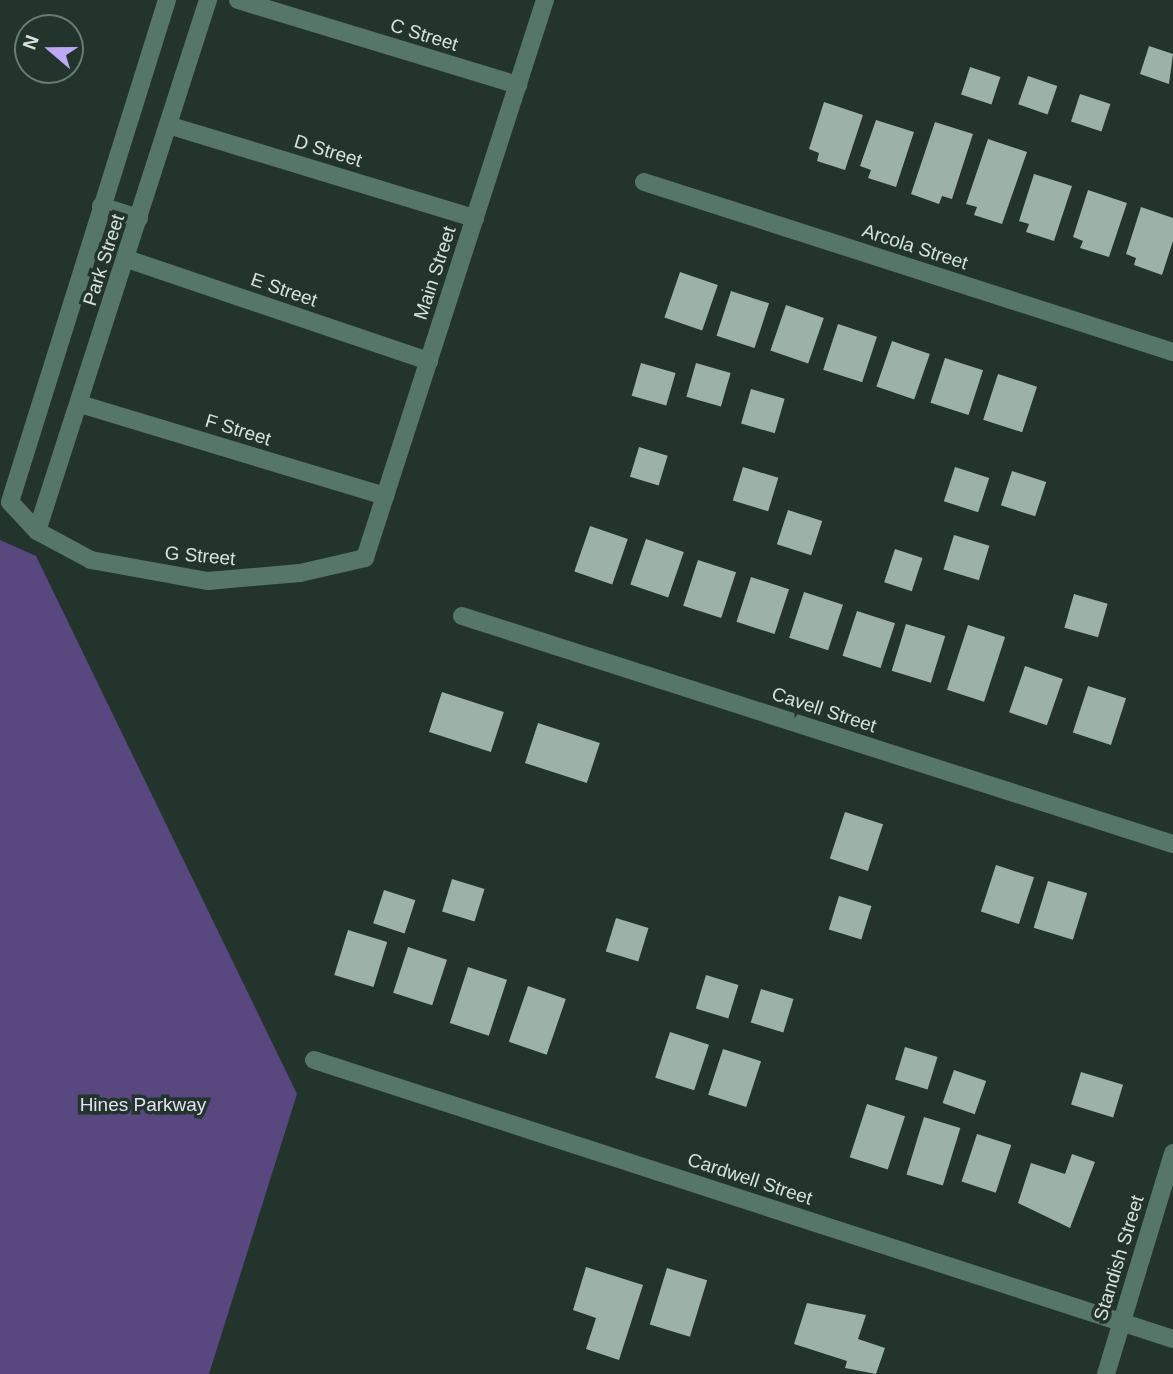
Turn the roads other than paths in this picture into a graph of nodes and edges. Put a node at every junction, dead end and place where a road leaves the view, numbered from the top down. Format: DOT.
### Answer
graph roads {
  1 [pos="167,0"];
  2 [pos="208,0"];
  3 [pos="238,0"];
  4 [pos="545,0"];
  5 [pos="518,85"];
  6 [pos="168,125"];
  7 [pos="644,183"];
  8 [pos="101,206"];
  9 [pos="139,218"];
  10 [pos="475,218"];
  11 [pos="127,258"];
  12 [pos="1173,352"];
  13 [pos="429,360"];
  14 [pos="80,404"];
  15 [pos="385,496"];
  16 [pos="37,531"];
  17 [pos="365,558"];
  18 [pos="463,617"];
  19 [pos="1173,844"];
  20 [pos="314,1060"];
  21 [pos="1173,1153"];
  22 [pos="1122,1322"];
  23 [pos="1173,1339"];
  24 [pos="1106,1374"];
  1 -- 8 [label="street, G Street"];
  2 -- 6 [label="street, Park Street"];
  3 -- 5 [label="street, C Street"];
  4 -- 5 [label="street, Main Street"];
  5 -- 10 [label="street, Main Street"];
  6 -- 9 [label="street, Park Street"];
  6 -- 10 [label="street, D Street"];
  7 -- 12 [label="street, Arcola Street"];
  8 -- 9 [label="street"];
  8 -- 16 [label="street, G Street"];
  9 -- 11 [label="street, Park Street"];
  10 -- 13 [label="street, Main Street"];
  11 -- 13 [label="street, E Street"];
  11 -- 14 [label="street, Park Street"];
  13 -- 15 [label="street, Main Street"];
  14 -- 15 [label="street, F Street"];
  14 -- 16 [label="street, Park Street"];
  15 -- 17 [label="street, Main Street"];
  16 -- 17 [label="street, G Street"];
  18 -- 19 [label="street, Cavell Street"];
  20 -- 22 [label="street, Cardwell Street"];
  21 -- 22 [label="street, Standish Street"];
  22 -- 23 [label="street, Cardwell Street"];
  22 -- 24 [label="street, Standish Street"];
}
